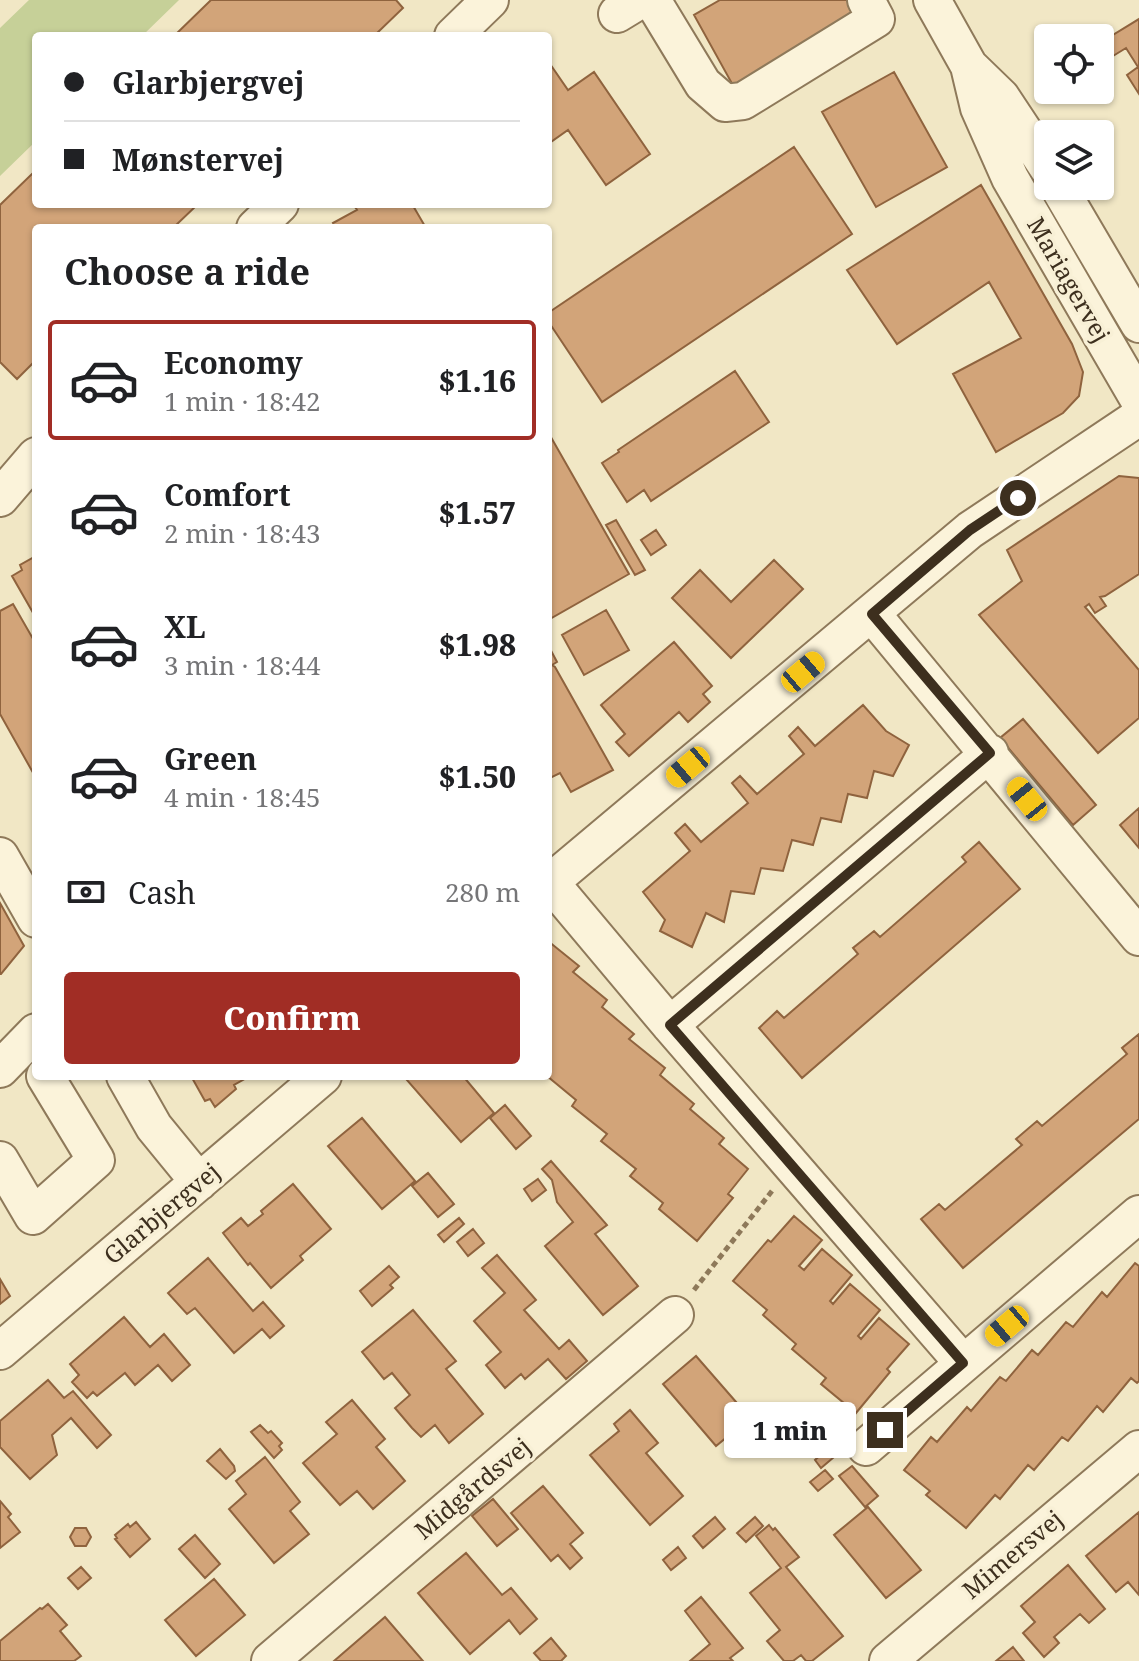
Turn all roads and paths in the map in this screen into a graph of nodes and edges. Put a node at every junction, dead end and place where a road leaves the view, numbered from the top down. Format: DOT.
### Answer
graph roads {
  1 [pos="490,0"];
  2 [pos="652,0"];
  3 [pos="866,0"];
  4 [pos="932,0"];
  5 [pos="457,32"];
  6 [pos="969,66"];
  7 [pos="1034,147"];
  8 [pos="1066,200"];
  9 [pos="276,208"];
  10 [pos="259,224"];
  11 [pos="1139,324"];
  12 [pos="1139,400"];
  13 [pos="1139,417"];
  14 [pos="32,461"];
  15 [pos="0,498"];
  16 [pos="872,614"];
  17 [pos="990,753"];
  18 [pos="0,856"];
  19 [pos="552,881"];
  20 [pos="552,887"];
  21 [pos="32,912"];
  22 [pos="1139,937"];
  23 [pos="670,1025"];
  24 [pos="32,1045"];
  25 [pos="0,1069"];
  26 [pos="47,1080"];
  27 [pos="127,1080"];
  28 [pos="318,1080"];
  29 [pos="0,1160"];
  30 [pos="793,1166"];
  31 [pos="199,1182"];
  32 [pos="1139,1214"];
  33 [pos="675,1315"];
  34 [pos="0,1351"];
  35 [pos="963,1363"];
  36 [pos="866,1447"];
  37 [pos="1139,1449"];
  38 [pos="270,1661"];
  39 [pos="888,1661"];
  1 -- 5 [label="street"];
  2 -- 3 [label="street"];
  4 -- 6 [label="street, Mariagervej"];
  6 -- 7 [label="street, Mariagervej"];
  6 -- 12 [label="street, Mariagervej"];
  8 -- 11 [label="street, Mariagervej"];
  9 -- 10 [label="street"];
  13 -- 16 [label="street"];
  14 -- 15 [label="street"];
  16 -- 17 [label="street"];
  16 -- 19 [label="street"];
  17 -- 22 [label="street"];
  17 -- 23 [label="street"];
  18 -- 21 [label="street"];
  20 -- 23 [label="street"];
  23 -- 30 [label="street"];
  24 -- 25 [label="street"];
  26 -- 29 [label="street"];
  27 -- 31 [label="street"];
  28 -- 31 [label="street, Glarbjergvej"];
  30 -- 33 [label="path"];
  30 -- 35 [label="street"];
  31 -- 34 [label="street, Glarbjergvej"];
  32 -- 35 [label="street"];
  33 -- 38 [label="street, Midgårdsvej"];
  35 -- 36 [label="street"];
  37 -- 39 [label="street, Mimersvej"];
}
